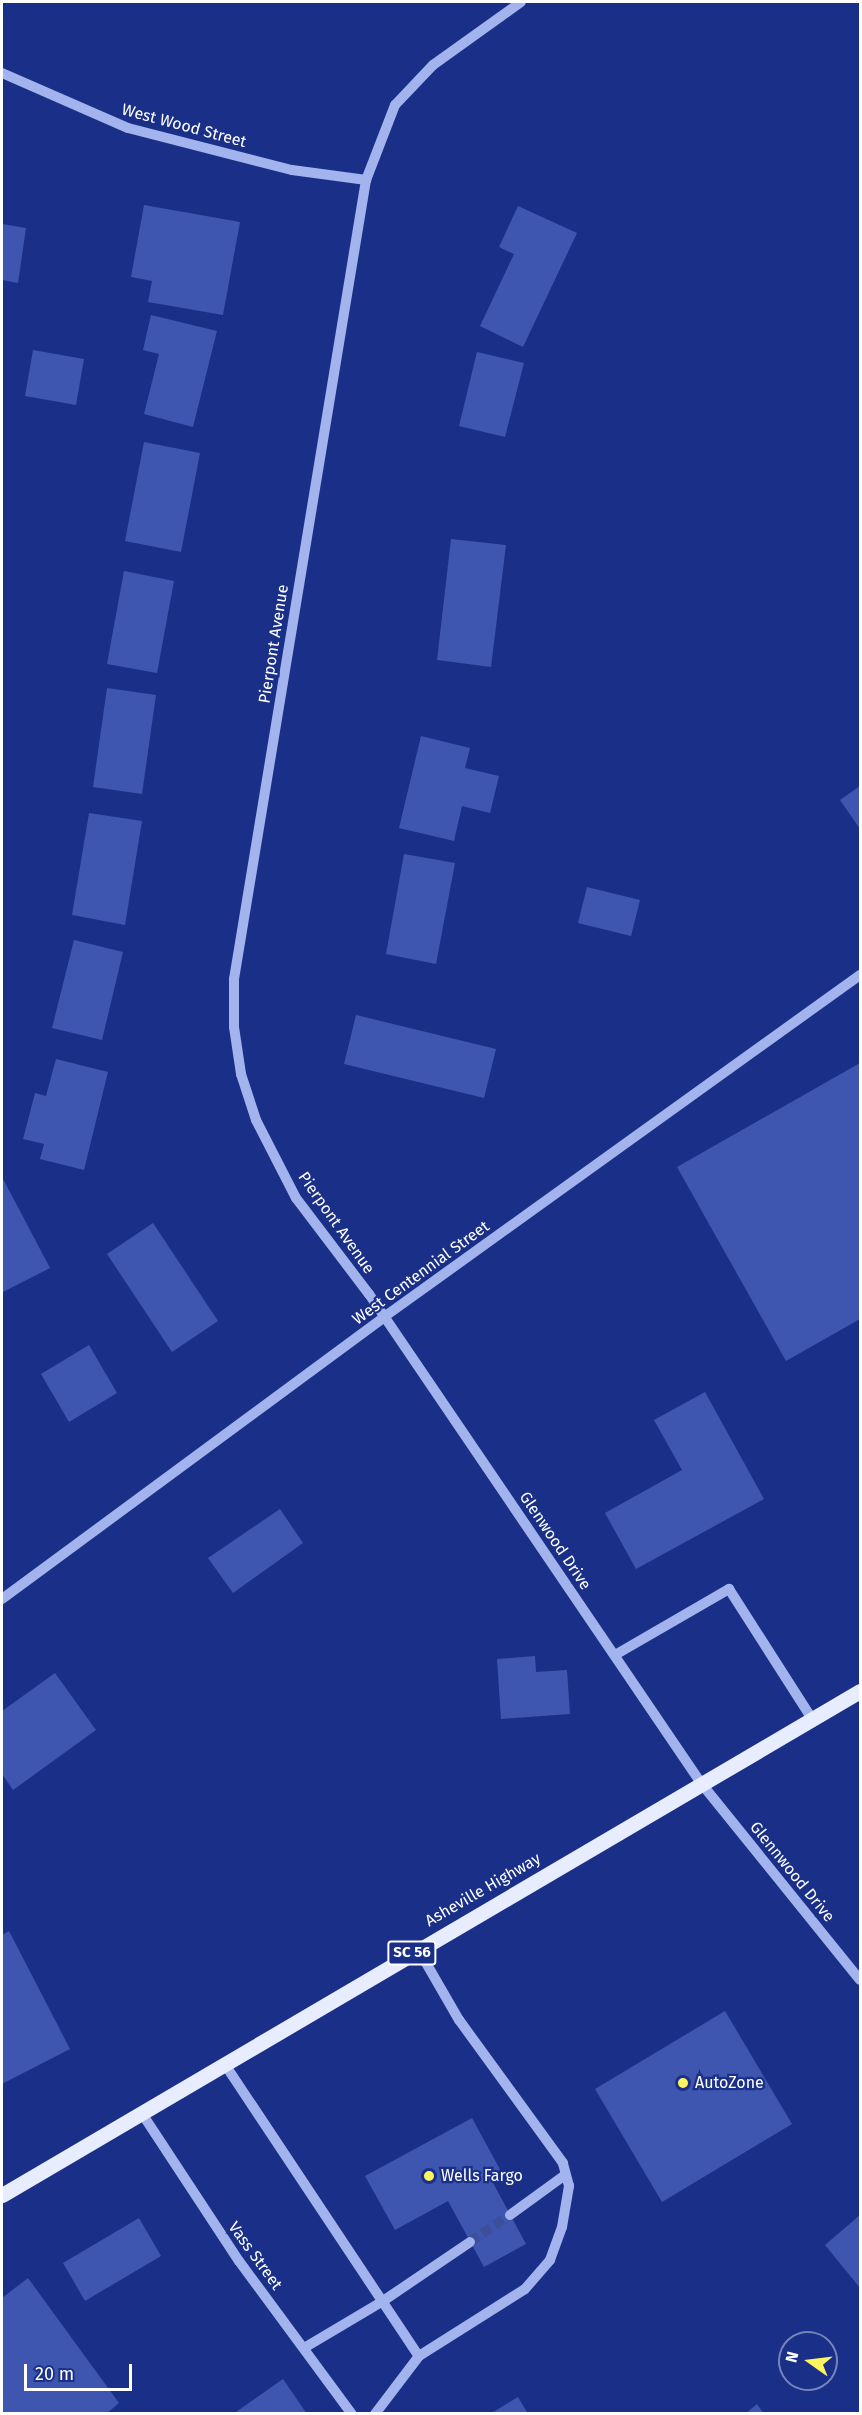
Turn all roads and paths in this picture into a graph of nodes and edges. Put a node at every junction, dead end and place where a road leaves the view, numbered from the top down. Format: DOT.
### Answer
graph roads {
  1 [pos="521,2"];
  2 [pos="2,73"];
  3 [pos="366,180"];
  4 [pos="861,975"];
  5 [pos="384,1317"];
  6 [pos="2,1599"];
  7 [pos="615,1655"];
  8 [pos="861,1691"];
  9 [pos="812,1719"];
  10 [pos="701,1783"];
  11 [pos="418,1949"];
  12 [pos="861,1980"];
  13 [pos="224,2063"];
  14 [pos="141,2112"];
  15 [pos="565,2175"];
  16 [pos="2,2195"];
  17 [pos="510,2214"];
  18 [pos="470,2242"];
  19 [pos="383,2301"];
  20 [pos="304,2348"];
  21 [pos="420,2356"];
  22 [pos="352,2414"];
  23 [pos="375,2414"];
  1 -- 3 [label="street, Pierpont Avenue"];
  2 -- 3 [label="street, West Wood Street"];
  3 -- 5 [label="street, Pierpont Avenue"];
  4 -- 5 [label="street, West Centennial Street"];
  5 -- 6 [label="street, West Centennial Street"];
  5 -- 7 [label="street, Glenwood Drive"];
  7 -- 9 [label="street"];
  7 -- 10 [label="street, Glenwood Drive"];
  8 -- 9 [label="main road, Asheville Highway / SC 56"];
  9 -- 10 [label="main road, Asheville Highway / SC 56"];
  10 -- 11 [label="main road, Asheville Highway / SC 56"];
  10 -- 12 [label="street, Glennwood Drive"];
  11 -- 13 [label="main road, Asheville Highway / SC 56"];
  11 -- 15 [label="street"];
  13 -- 14 [label="main road, Asheville Highway / SC 56"];
  13 -- 19 [label="street"];
  14 -- 16 [label="main road, Asheville Highway / SC 56"];
  14 -- 20 [label="street, Vass Street"];
  15 -- 17 [label="street"];
  15 -- 21 [label="street"];
  18 -- 19 [label="street"];
  19 -- 20 [label="street"];
  19 -- 21 [label="street"];
  20 -- 22 [label="street, Vass Street"];
  21 -- 23 [label="street"];
}
